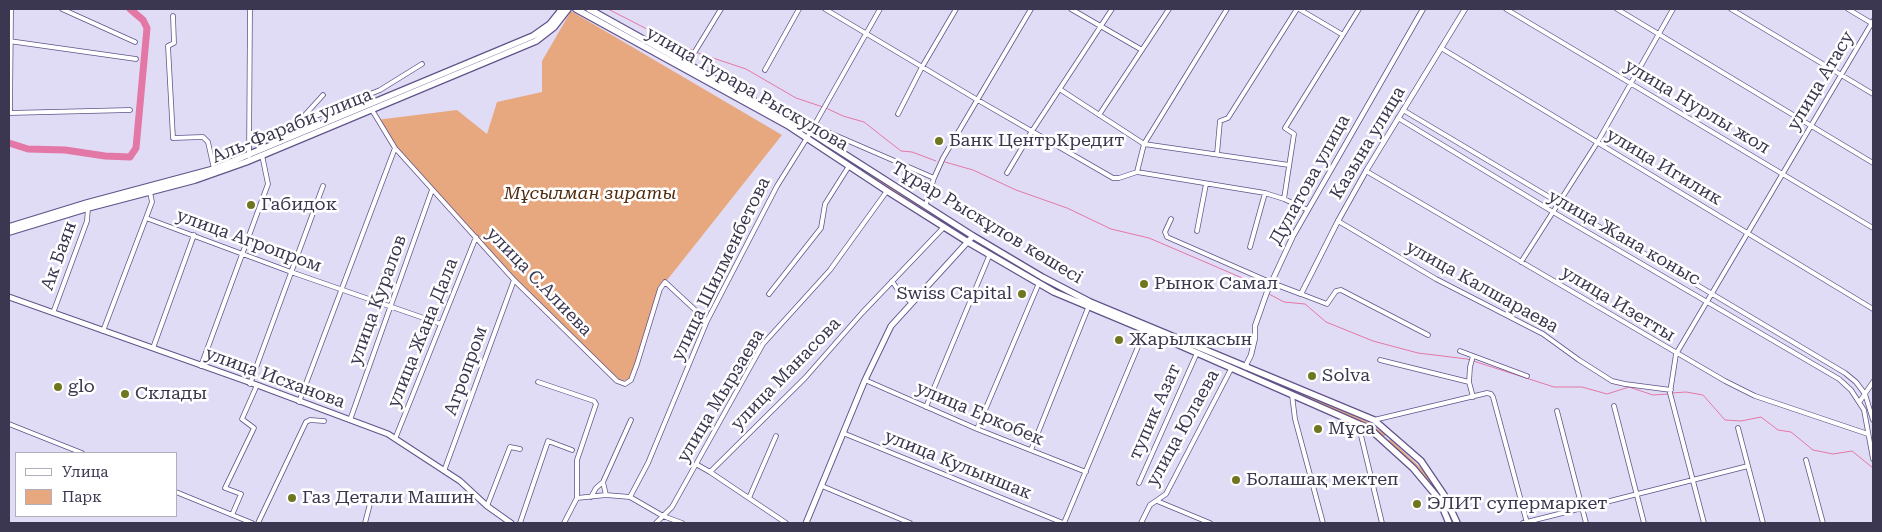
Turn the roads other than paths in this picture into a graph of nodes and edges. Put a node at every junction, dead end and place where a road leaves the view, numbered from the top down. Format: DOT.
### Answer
graph roads {
  1 [pos="11,9"];
  2 [pos="62,9"];
  3 [pos="250,9"];
  4 [pos="562,9"];
  5 [pos="568,9"];
  6 [pos="576,9"];
  7 [pos="590,9"];
  8 [pos="721,9"];
  9 [pos="799,9"];
  10 [pos="825,9"];
  11 [pos="880,9"];
  12 [pos="956,9"];
  13 [pos="1031,9"];
  14 [pos="1071,9"];
  15 [pos="1112,9"];
  16 [pos="1169,9"];
  17 [pos="1227,9"];
  18 [pos="1298,9"];
  19 [pos="1360,9"];
  20 [pos="1423,9"];
  21 [pos="1465,9"];
  22 [pos="1506,9"];
  23 [pos="1617,9"];
  24 [pos="1673,9"];
  25 [pos="1731,9"];
  26 [pos="1848,9"];
  27 [pos="173,16"];
  28 [pos="1873,23"];
  29 [pos="1101,26"];
  30 [pos="866,34"];
  31 [pos="1659,34"];
  32 [pos="1343,35"];
  33 [pos="10,41"];
  34 [pos="134,42"];
  35 [pos="1441,48"];
  36 [pos="1142,50"];
  37 [pos="136,60"];
  38 [pos="688,63"];
  39 [pos="422,64"];
  40 [pos="922,67"];
  41 [pos="766,70"];
  42 [pos="1842,75"];
  43 [pos="1630,83"];
  44 [pos="1061,90"];
  45 [pos="1873,94"];
  46 [pos="323,95"];
  47 [pos="976,99"];
  48 [pos="371,108"];
  49 [pos="130,110"];
  50 [pos="1403,110"];
  51 [pos="9,113"];
  52 [pos="898,114"];
  53 [pos="1099,115"];
  54 [pos="1398,118"];
  55 [pos="299,123"];
  56 [pos="1810,126"];
  57 [pos="812,129"];
  58 [pos="1032,131"];
  59 [pos="807,138"];
  60 [pos="281,142"];
  61 [pos="1596,143"];
  62 [pos="1144,144"];
  63 [pos="395,148"];
  64 [pos="1217,154"];
  65 [pos="262,155"];
  66 [pos="249,158"];
  67 [pos="1873,163"];
  68 [pos="1289,165"];
  69 [pos="849,166"];
  70 [pos="214,169"];
  71 [pos="1366,171"];
  72 [pos="1136,172"];
  73 [pos="1007,173"];
  74 [pos="1783,174"];
  75 [pos="934,178"];
  76 [pos="1206,184"];
  77 [pos="323,186"];
  78 [pos="432,190"];
  79 [pos="150,192"];
  80 [pos="887,192"];
  81 [pos="1266,193"];
  82 [pos="1284,199"];
  83 [pos="901,200"];
  84 [pos="1558,203"];
  85 [pos="926,204"];
  86 [pos="88,208"];
  87 [pos="1308,210"];
  88 [pos="1553,212"];
  89 [pos="146,218"];
  90 [pos="1171,219"];
  91 [pos="1338,221"];
  92 [pos="9,226"];
  93 [pos="944,227"];
  94 [pos="1873,228"];
  95 [pos="1197,231"];
  96 [pos="9,232"];
  97 [pos="1747,233"];
  98 [pos="194,235"];
  99 [pos="973,236"];
  100 [pos="476,237"];
  101 [pos="968,242"];
  102 [pos="1250,246"];
  103 [pos="243,253"];
  104 [pos="990,254"];
  105 [pos="1521,262"];
  106 [pos="291,272"];
  107 [pos="514,280"];
  108 [pos="892,281"];
  109 [pos="1039,283"];
  110 [pos="1272,283"];
  111 [pos="1057,285"];
  112 [pos="342,289"];
  113 [pos="1054,292"];
  114 [pos="1712,293"];
  115 [pos="769,294"];
  116 [pos="1301,294"];
  117 [pos="9,296"];
  118 [pos="1706,302"];
  119 [pos="912,303"];
  120 [pos="390,306"];
  121 [pos="1088,308"];
  122 [pos="1873,309"];
  123 [pos="53,313"];
  124 [pos="706,321"];
  125 [pos="441,324"];
  126 [pos="1145,330"];
  127 [pos="103,331"];
  128 [pos="1428,335"];
  129 [pos="152,348"];
  130 [pos="1460,351"];
  131 [pos="1197,353"];
  132 [pos="1676,354"];
  133 [pos="1473,356"];
  134 [pos="1380,360"];
  135 [pos="201,366"];
  136 [pos="1246,366"];
  137 [pos="1231,369"];
  138 [pos="1840,370"];
  139 [pos="1242,373"];
  140 [pos="1527,376"];
  141 [pos="1838,378"];
  142 [pos="865,380"];
  143 [pos="538,382"];
  144 [pos="1469,382"];
  145 [pos="1873,382"];
  146 [pos="250,384"];
  147 [pos="257,384"];
  148 [pos="1671,391"];
  149 [pos="1865,394"];
  150 [pos="1292,395"];
  151 [pos="1473,397"];
  152 [pos="1860,401"];
  153 [pos="299,402"];
  154 [pos="1614,406"];
  155 [pos="926,407"];
  156 [pos="1557,411"];
  157 [pos="350,420"];
  158 [pos="631,420"];
  159 [pos="1374,420"];
  160 [pos="1873,420"];
  161 [pos="324,422"];
  162 [pos="1357,422"];
  163 [pos="9,424"];
  164 [pos="977,428"];
  165 [pos="1738,428"];
  166 [pos="843,433"];
  167 [pos="1390,434"];
  168 [pos="1868,434"];
  169 [pos="776,436"];
  170 [pos="395,439"];
  171 [pos="1384,441"];
  172 [pos="520,449"];
  173 [pos="572,450"];
  174 [pos="1031,450"];
  175 [pos="79,452"];
  176 [pos="1873,459"];
  177 [pos="1806,460"];
  178 [pos="696,464"];
  179 [pos="1748,466"];
  180 [pos="444,471"];
  181 [pos="710,472"];
  182 [pos="1086,472"];
  183 [pos="1693,480"];
  184 [pos="603,482"];
  185 [pos="1139,482"];
  186 [pos="822,486"];
  187 [pos="178,493"];
  188 [pos="1637,494"];
  189 [pos="606,495"];
  190 [pos="372,496"];
  191 [pos="591,497"];
  192 [pos="630,497"];
  193 [pos="576,498"];
  194 [pos="749,498"];
  195 [pos="1156,501"];
  196 [pos="487,506"];
  197 [pos="1582,508"];
  198 [pos="232,515"];
  199 [pos="663,516"];
  200 [pos="252,523"];
  201 [pos="258,523"];
  202 [pos="365,523"];
  203 [pos="512,523"];
  204 [pos="520,523"];
  205 [pos="564,523"];
  206 [pos="656,523"];
  207 [pos="682,523"];
  208 [pos="786,523"];
  209 [pos="806,523"];
  210 [pos="910,523"];
  211 [pos="1063,523"];
  212 [pos="1141,523"];
  213 [pos="1210,523"];
  214 [pos="1324,523"];
  215 [pos="1382,523"];
  216 [pos="1449,523"];
  217 [pos="1457,523"];
  218 [pos="1525,523"];
  219 [pos="1586,523"];
  220 [pos="1644,523"];
  221 [pos="1704,523"];
  222 [pos="1763,523"];
  223 [pos="1822,523"];
  1 -- 33 [label="street"];
  2 -- 34 [label="street"];
  3 -- 66 [label="street"];
  4 -- 48 [label="main road, Аль-Фараби улица"];
  5 -- 48 [label="main road, Аль-Фараби улица"];
  6 -- 59 [label="main road, улица Турара Рыскулова"];
  7 -- 38 [label="main road, Тұрар Рыскұлов көшесі"];
  8 -- 38 [label="street"];
  9 -- 41 [label="street"];
  10 -- 30 [label="street"];
  11 -- 30 [label="street, улица Шилменбетова"];
  12 -- 40 [label="street"];
  13 -- 47 [label="street"];
  14 -- 29 [label="street"];
  15 -- 29 [label="street"];
  16 -- 36 [label="street"];
  17 -- 62 [label="street"];
  18 -- 32 [label="street"];
  18 -- 64 [label="street"];
  19 -- 32 [label="street"];
  20 -- 87 [label="street, Дулатова улица"];
  21 -- 35 [label="street, Казына улица"];
  22 -- 43 [label="street, улица Нурлы жол"];
  23 -- 31 [label="street"];
  24 -- 31 [label="street"];
  25 -- 42 [label="street"];
  26 -- 28 [label="street"];
  27 -- 70 [label="street"];
  28 -- 42 [label="street, улица Атасу"];
  29 -- 36 [label="street"];
  29 -- 44 [label="street"];
  30 -- 40 [label="street"];
  30 -- 57 [label="street, улица Шилменбетова"];
  31 -- 43 [label="street"];
  31 -- 56 [label="street"];
  32 -- 68 [label="street"];
  33 -- 37 [label="street"];
  33 -- 51 [label="street"];
  35 -- 50 [label="street, Казына улица"];
  35 -- 61 [label="street, улица Игилик"];
  36 -- 53 [label="street"];
  38 -- 57 [label="main road, Тұрар Рыскұлов көшесі"];
  39 -- 55 [label="street"];
  40 -- 47 [label="street"];
  40 -- 52 [label="street"];
  42 -- 45 [label="street"];
  42 -- 56 [label="street, улица Атасу"];
  43 -- 61 [label="street"];
  43 -- 74 [label="street, улица Нурлы жол"];
  44 -- 53 [label="street"];
  44 -- 58 [label="street"];
  46 -- 55 [label="street"];
  47 -- 58 [label="street"];
  47 -- 75 [label="street"];
  48 -- 60 [label="main road, Аль-Фараби улица"];
  48 -- 63 [label="street, улица С.Алиева"];
  48 -- 65 [label="main road, Аль-Фараби улица"];
  49 -- 51 [label="street"];
  50 -- 54 [label="street, Казына улица"];
  50 -- 84 [label="street, улица Жана коныс"];
  53 -- 62 [label="street"];
  54 -- 71 [label="street, Казына улица"];
  54 -- 88 [label="street, улица Жана коныс"];
  55 -- 60 [label="street"];
  56 -- 67 [label="street"];
  56 -- 74 [label="street, улица Атасу"];
  57 -- 59 [label="street, улица Шилменбетова"];
  57 -- 75 [label="street"];
  57 -- 85 [label="main road, Тұрар Рыскұлов көшесі"];
  58 -- 72 [label="street"];
  58 -- 73 [label="street"];
  59 -- 69 [label="main road, улица Турара Рыскулова"];
  59 -- 124 [label="street, улица Шилменбетова"];
  60 -- 66 [label="main road, Аль-Фараби улица"];
  61 -- 84 [label="street"];
  61 -- 97 [label="street, улица Игилик"];
  62 -- 64 [label="street"];
  62 -- 72 [label="street"];
  63 -- 78 [label="street, улица С.Алиева"];
  63 -- 112 [label="street"];
  64 -- 68 [label="street"];
  65 -- 66 [label="main road, Аль-Фараби улица"];
  65 -- 103 [label="street"];
  66 -- 70 [label="main road, Аль-Фараби улица"];
  66 -- 79 [label="main road, Аль-Фараби улица"];
  68 -- 82 [label="street"];
  69 -- 80 [label="main road, улица Турара Рыскулова"];
  69 -- 115 [label="street"];
  70 -- 92 [label="main road, Аль-Фараби улица"];
  71 -- 91 [label="street, Казына улица"];
  71 -- 105 [label="street, улица Изетты"];
  72 -- 76 [label="street"];
  74 -- 94 [label="street, улица Нурлы жол"];
  74 -- 97 [label="street, улица Атасу"];
  75 -- 85 [label="street"];
  76 -- 81 [label="street"];
  76 -- 95 [label="street"];
  77 -- 106 [label="street"];
  78 -- 100 [label="street, улица С.Алиева"];
  78 -- 120 [label="street, улица Куралов"];
  79 -- 86 [label="main road, Аль-Фараби улица"];
  79 -- 89 [label="street"];
  80 -- 83 [label="main road, улица Турара Рыскулова"];
  80 -- 178 [label="street, улица Мырзаева"];
  81 -- 82 [label="street"];
  81 -- 102 [label="street"];
  82 -- 87 [label="street"];
  83 -- 93 [label="main road, Тұрар Рыскұлов көшесі"];
  84 -- 88 [label="street"];
  84 -- 114 [label="street, улица Жана коныс"];
  85 -- 99 [label="main road, Тұрар Рыскұлов көшесі"];
  86 -- 96 [label="main road, Аль-Фараби улица"];
  86 -- 123 [label="street, Ак Баян"];
  87 -- 110 [label="street, Дулатова улица"];
  88 -- 105 [label="street"];
  88 -- 118 [label="street, улица Жана коныс"];
  89 -- 98 [label="street, улица Агропром"];
  89 -- 127 [label="street"];
  90 -- 110 [label="street"];
  91 -- 116 [label="street, Казына улица"];
  91 -- 148 [label="street, улица Калшараева"];
  93 -- 101 [label="main road, Тұрар Рыскұлов көшесі"];
  93 -- 108 [label="street, улица Манасова"];
  97 -- 114 [label="street, улица Атасу"];
  97 -- 122 [label="street, улица Игилик"];
  98 -- 103 [label="street, улица Агропром"];
  98 -- 129 [label="street"];
  99 -- 101 [label="main road"];
  99 -- 111 [label="main road, Тұрар Рыскұлов көшесі"];
  100 -- 107 [label="street, улица С.Алиева"];
  100 -- 125 [label="street, улица Жана Дала"];
  101 -- 104 [label="main road, Тұрар Рыскұлов көшесі"];
  101 -- 119 [label="main road"];
  103 -- 106 [label="street, улица Агропром"];
  103 -- 135 [label="street"];
  104 -- 109 [label="main road, Тұрар Рыскұлов көшесі"];
  104 -- 155 [label="street"];
  105 -- 132 [label="street, улица Изетты"];
  106 -- 112 [label="street, улица Агропром"];
  106 -- 146 [label="street"];
  107 -- 124 [label="street, улица С.Алиева"];
  107 -- 180 [label="street, Агропром"];
  108 -- 119 [label="street"];
  108 -- 181 [label="street, улица Манасова"];
  109 -- 113 [label="main road, Тұрар Рыскұлов көшесі"];
  109 -- 164 [label="street"];
  110 -- 116 [label="street"];
  110 -- 136 [label="street, Дулатова улица"];
  111 -- 113 [label="main road"];
  111 -- 136 [label="main road, Тұрар Рыскұлов көшесі"];
  112 -- 120 [label="street, улица Агропром"];
  112 -- 153 [label="street"];
  113 -- 121 [label="main road, Тұрар Рыскұлов көшесі"];
  114 -- 118 [label="street, улица Атасу"];
  114 -- 138 [label="street, улица Жана коныс"];
  116 -- 128 [label="street"];
  117 -- 123 [label="main road, улица Исханова"];
  118 -- 132 [label="street, улица Атасу"];
  118 -- 141 [label="street, улица Жана коныс"];
  119 -- 142 [label="main road"];
  120 -- 125 [label="street, улица Агропром"];
  120 -- 157 [label="street, улица Куралов"];
  121 -- 126 [label="main road, Тұрар Рыскұлов көшесі"];
  121 -- 174 [label="street"];
  123 -- 127 [label="main road, улица Исханова"];
  124 -- 192 [label="street, улица Шилменбетова"];
  125 -- 170 [label="street, улица Жана Дала"];
  126 -- 131 [label="main road, Тұрар Рыскұлов көшесі"];
  126 -- 182 [label="street"];
  127 -- 129 [label="main road, улица Исханова"];
  129 -- 135 [label="main road, улица Исханова"];
  130 -- 133 [label="street"];
  131 -- 137 [label="main road, Тұрар Рыскұлов көшесі"];
  131 -- 185 [label="street, тупик Азат"];
  132 -- 148 [label="street, улица Атасу"];
  132 -- 168 [label="street, улица Изетты"];
  133 -- 140 [label="street"];
  133 -- 144 [label="street"];
  134 -- 144 [label="street"];
  135 -- 146 [label="main road, улица Исханова"];
  136 -- 139 [label="street, Дулатова улица"];
  136 -- 159 [label="main road, Тұрар Рыскұлов көшесі"];
  137 -- 139 [label="main road, Тұрар Рыскұлов көшесі"];
  137 -- 195 [label="street, улица Юлаева"];
  138 -- 141 [label="street"];
  138 -- 149 [label="street, улица Жана коныс"];
  139 -- 150 [label="main road, Тұрар Рыскұлов көшесі"];
  141 -- 152 [label="street, улица Жана коныс"];
  142 -- 155 [label="street, улица Еркобек"];
  142 -- 166 [label="main road"];
  143 -- 193 [label="street"];
  144 -- 151 [label="street"];
  145 -- 149 [label="street"];
  146 -- 147 [label="main road, улица Исханова"];
  147 -- 153 [label="main road, улица Исханова"];
  147 -- 198 [label="street"];
  148 -- 183 [label="street"];
  149 -- 152 [label="street"];
  149 -- 160 [label="street, улица Жана коныс"];
  150 -- 162 [label="main road, Тұрар Рыскұлов көшесі"];
  150 -- 214 [label="street"];
  151 -- 159 [label="street"];
  151 -- 218 [label="street"];
  152 -- 168 [label="street, улица Жана коныс"];
  153 -- 157 [label="main road, улица Исханова"];
  154 -- 188 [label="street"];
  155 -- 164 [label="street, улица Еркобек"];
  156 -- 197 [label="street"];
  157 -- 170 [label="main road, улица Исханова"];
  158 -- 184 [label="street"];
  159 -- 167 [label="main road, Тұрар Рыскұлов көшесі"];
  161 -- 201 [label="street"];
  162 -- 171 [label="main road, Тұрар Рыскұлов көшесі"];
  162 -- 215 [label="street"];
  163 -- 175 [label="street"];
  164 -- 174 [label="street, улица Еркобек"];
  165 -- 179 [label="street"];
  166 -- 186 [label="main road"];
  166 -- 211 [label="street, улица Кулыншак"];
  167 -- 171 [label="main road"];
  167 -- 217 [label="main road, Тұрар Рыскұлов көшесі"];
  168 -- 176 [label="street, улица Жана коныс"];
  169 -- 194 [label="street"];
  170 -- 180 [label="main road, улица Исханова"];
  171 -- 216 [label="main road, Тұрар Рыскұлов көшесі"];
  172 -- 196 [label="street"];
  173 -- 204 [label="street"];
  174 -- 182 [label="street, улица Еркобек"];
  177 -- 223 [label="street"];
  178 -- 181 [label="street"];
  178 -- 199 [label="street, улица Мырзаева"];
  179 -- 183 [label="street"];
  179 -- 222 [label="street"];
  180 -- 196 [label="main road, улица Исханова"];
  181 -- 194 [label="street"];
  182 -- 211 [label="street"];
  183 -- 188 [label="street"];
  183 -- 221 [label="street"];
  184 -- 189 [label="street"];
  184 -- 191 [label="street"];
  186 -- 209 [label="main road"];
  186 -- 210 [label="street"];
  187 -- 198 [label="street"];
  188 -- 197 [label="street"];
  188 -- 220 [label="street"];
  189 -- 191 [label="street"];
  189 -- 192 [label="street"];
  190 -- 202 [label="street"];
  191 -- 193 [label="street"];
  192 -- 199 [label="street"];
  193 -- 205 [label="street"];
  194 -- 208 [label="street"];
  195 -- 212 [label="street, улица Юлаева"];
  195 -- 213 [label="street"];
  196 -- 203 [label="main road, улица Исханова"];
  197 -- 218 [label="street"];
  197 -- 219 [label="street"];
  198 -- 200 [label="street"];
  199 -- 206 [label="street, улица Мырзаева"];
  199 -- 207 [label="street"];
}
